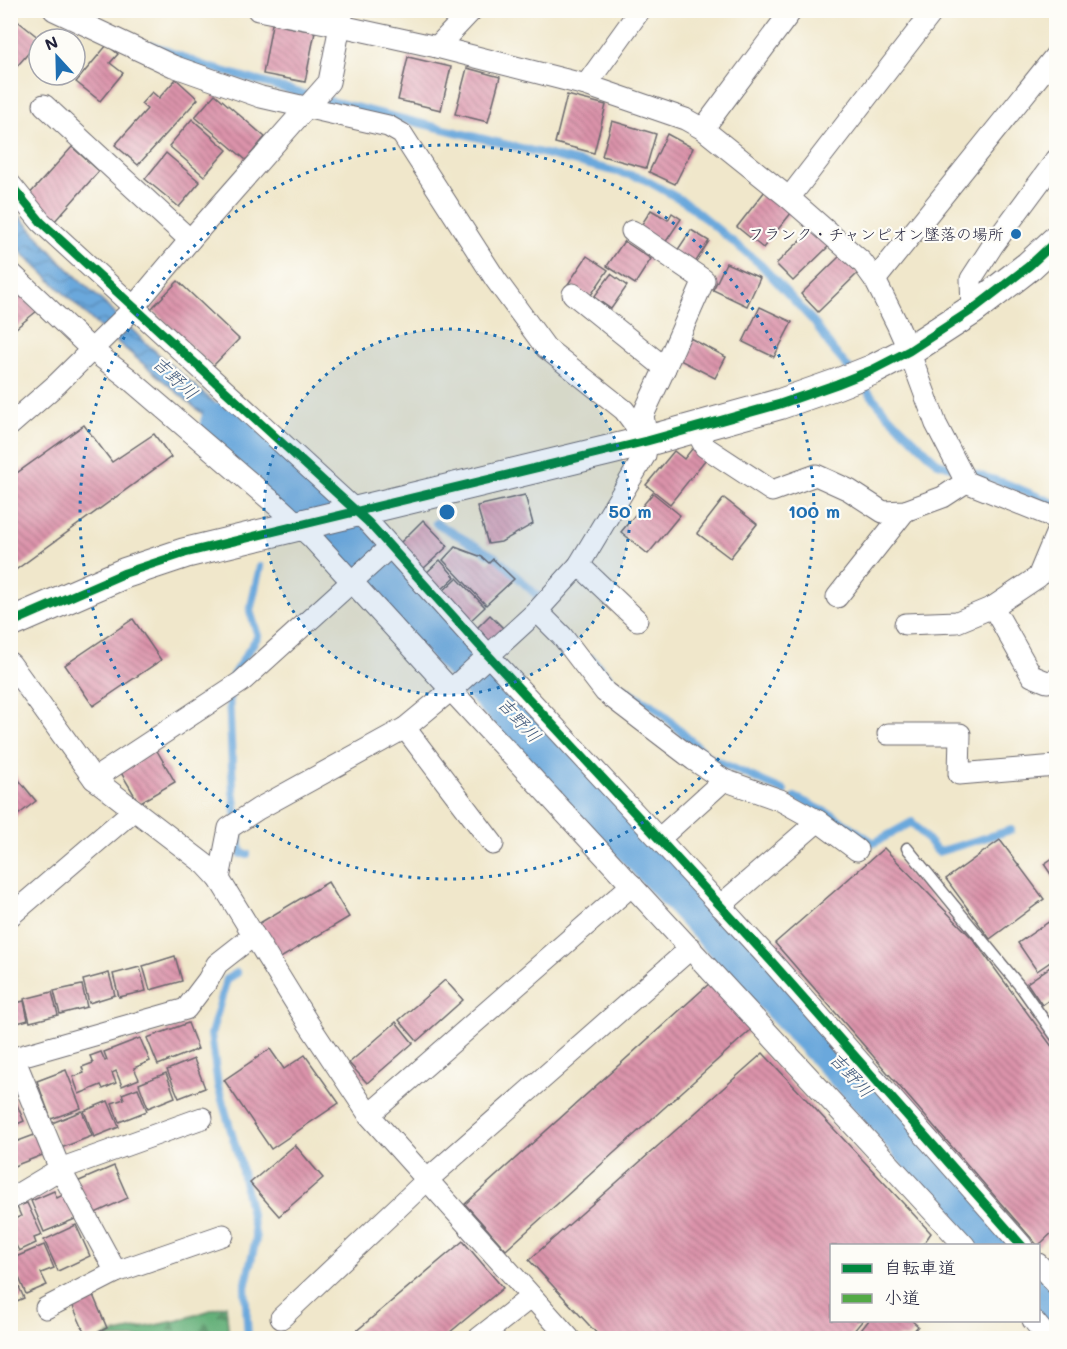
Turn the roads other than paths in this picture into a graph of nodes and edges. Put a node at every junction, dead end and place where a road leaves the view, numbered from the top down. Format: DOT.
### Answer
graph roads {
  1 [pos="54,10"];
  2 [pos="258,10"];
  3 [pos="472,10"];
  4 [pos="640,10"];
  5 [pos="792,10"];
  6 [pos="934,10"];
  7 [pos="342,18"];
  8 [pos="437,47"];
  9 [pos="1056,55"];
  10 [pos="586,85"];
  11 [pos="309,104"];
  12 [pos="44,105"];
  13 [pos="703,129"];
  14 [pos="1056,160"];
  15 [pos="10,184"];
  16 [pos="789,198"];
  17 [pos="632,231"];
  18 [pos="190,240"];
  19 [pos="1056,241"];
  20 [pos="10,272"];
  21 [pos="875,280"];
  22 [pos="573,294"];
  23 [pos="972,310"];
  24 [pos="130,311"];
  25 [pos="98,344"];
  26 [pos="909,351"];
  27 [pos="664,368"];
  28 [pos="10,425"];
  29 [pos="695,428"];
  30 [pos="647,441"];
  31 [pos="966,482"];
  32 [pos="906,511"];
  33 [pos="350,513"];
  34 [pos="1056,518"];
  35 [pos="306,524"];
  36 [pos="1056,534"];
  37 [pos="386,549"];
  38 [pos="579,565"];
  39 [pos="354,579"];
  40 [pos="837,597"];
  41 [pos="542,605"];
  42 [pos="993,607"];
  43 [pos="637,620"];
  44 [pos="10,622"];
  45 [pos="905,624"];
  46 [pos="484,659"];
  47 [pos="10,663"];
  48 [pos="1056,680"];
  49 [pos="454,687"];
  50 [pos="405,728"];
  51 [pos="888,734"];
  52 [pos="1056,766"];
  53 [pos="94,779"];
  54 [pos="724,780"];
  55 [pos="134,810"];
  56 [pos="818,821"];
  57 [pos="659,839"];
  58 [pos="493,844"];
  59 [pos="907,848"];
  60 [pos="857,850"];
  61 [pos="219,879"];
  62 [pos="632,885"];
  63 [pos="720,906"];
  64 [pos="10,916"];
  65 [pos="254,935"];
  66 [pos="691,948"];
  67 [pos="1056,1037"];
  68 [pos="12,1060"];
  69 [pos="369,1115"];
  70 [pos="202,1118"];
  71 [pos="60,1169"];
  72 [pos="427,1180"];
  73 [pos="10,1199"];
  74 [pos="223,1235"];
  75 [pos="964,1244"];
  76 [pos="1021,1244"];
  77 [pos="1040,1266"];
  78 [pos="116,1272"];
  79 [pos="1056,1284"];
  80 [pos="531,1297"];
  81 [pos="46,1308"];
  82 [pos="281,1318"];
  83 [pos="1035,1322"];
  84 [pos="479,1338"];
  85 [pos="568,1338"];
  86 [pos="1048,1338"];
  1 -- 11 [label="street"];
  2 -- 7 [label="street"];
  3 -- 8 [label="street"];
  4 -- 10 [label="street"];
  5 -- 13 [label="street"];
  6 -- 16 [label="street"];
  7 -- 8 [label="street"];
  7 -- 11 [label="street"];
  8 -- 10 [label="street"];
  9 -- 21 [label="street"];
  10 -- 13 [label="street"];
  11 -- 18 [label="street"];
  11 -- 30 [label="street"];
  12 -- 18 [label="street"];
  13 -- 16 [label="street"];
  14 -- 23 [label="street"];
  15 -- 24 [label="street"];
  16 -- 21 [label="street"];
  17 -- 27 [label="street"];
  18 -- 24 [label="street"];
  19 -- 23 [label="street"];
  20 -- 25 [label="street"];
  21 -- 26 [label="street"];
  22 -- 27 [label="street"];
  23 -- 26 [label="street"];
  24 -- 25 [label="street"];
  24 -- 33 [label="street"];
  25 -- 28 [label="street"];
  25 -- 35 [label="street"];
  26 -- 29 [label="street"];
  26 -- 31 [label="street"];
  27 -- 30 [label="street"];
  29 -- 30 [label="street"];
  29 -- 32 [label="street"];
  30 -- 33 [label="street"];
  30 -- 38 [label="street"];
  31 -- 32 [label="street"];
  31 -- 34 [label="street"];
  32 -- 40 [label="street"];
  33 -- 35 [label="street"];
  33 -- 37 [label="street"];
  35 -- 39 [label="street"];
  35 -- 44 [label="street"];
  36 -- 42 [label="street"];
  37 -- 39 [label="street"];
  37 -- 46 [label="street"];
  38 -- 41 [label="street"];
  38 -- 43 [label="street"];
  39 -- 49 [label="street"];
  39 -- 53 [label="street"];
  41 -- 46 [label="street"];
  41 -- 54 [label="street"];
  42 -- 45 [label="street"];
  42 -- 48 [label="street"];
  46 -- 49 [label="street"];
  46 -- 57 [label="street"];
  47 -- 53 [label="street"];
  49 -- 50 [label="street"];
  49 -- 62 [label="street"];
  50 -- 58 [label="street"];
  50 -- 61 [label="street"];
  51 -- 52 [label="street"];
  53 -- 55 [label="street"];
  54 -- 56 [label="street"];
  54 -- 57 [label="street"];
  55 -- 61 [label="street"];
  55 -- 64 [label="street"];
  56 -- 60 [label="street"];
  56 -- 63 [label="street"];
  57 -- 63 [label="street"];
  59 -- 67 [label="lane"];
  61 -- 65 [label="street"];
  62 -- 66 [label="street"];
  62 -- 69 [label="street"];
  63 -- 76 [label="street"];
  65 -- 68 [label="street"];
  65 -- 69 [label="street"];
  66 -- 72 [label="street"];
  66 -- 75 [label="street"];
  68 -- 71 [label="street"];
  69 -- 72 [label="street"];
  70 -- 71 [label="street"];
  71 -- 73 [label="street"];
  71 -- 78 [label="street"];
  72 -- 80 [label="street"];
  72 -- 82 [label="street"];
  74 -- 78 [label="street"];
  77 -- 79 [label="street"];
  78 -- 81 [label="street"];
  80 -- 84 [label="street"];
  80 -- 85 [label="street"];
  83 -- 86 [label="street"];
}
